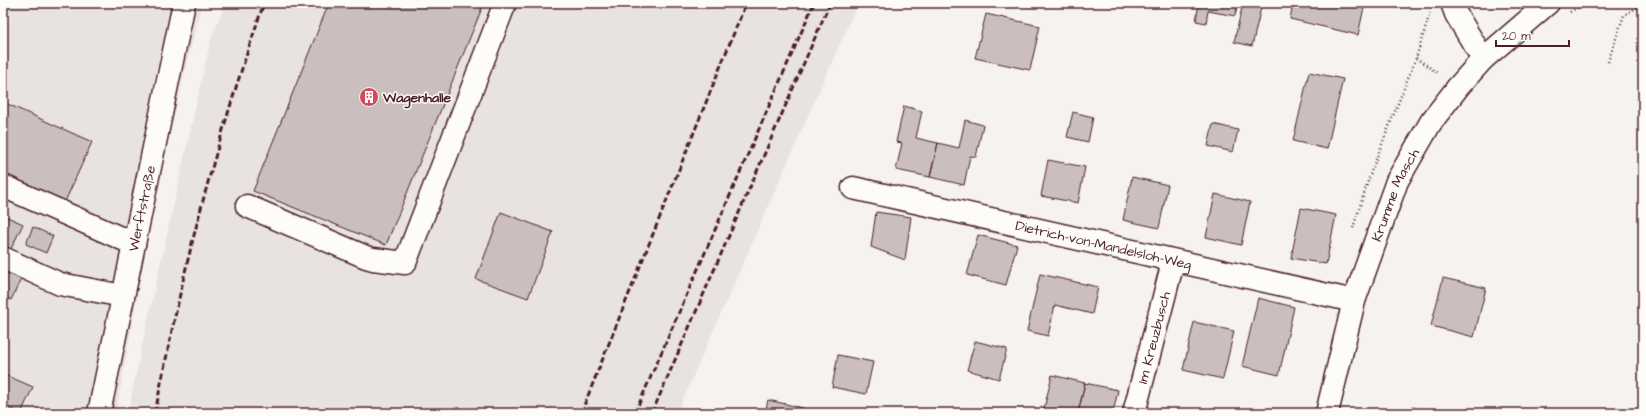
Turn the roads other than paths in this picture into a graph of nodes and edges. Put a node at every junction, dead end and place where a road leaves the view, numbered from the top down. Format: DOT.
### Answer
graph roads {
  1 [pos="184,3"];
  2 [pos="506,3"];
  3 [pos="1452,3"];
  4 [pos="1548,3"];
  5 [pos="1483,59"];
  6 [pos="3,186"];
  7 [pos="853,188"];
  8 [pos="247,206"];
  9 [pos="134,244"];
  10 [pos="3,258"];
  11 [pos="1173,262"];
  12 [pos="123,296"];
  13 [pos="1354,301"];
  14 [pos="99,413"];
  15 [pos="1134,413"];
  16 [pos="1327,413"];
  1 -- 9 [label="street, Werftstraße"];
  2 -- 8 [label="street"];
  3 -- 5 [label="street"];
  4 -- 5 [label="street, Krumme Masch"];
  5 -- 13 [label="street, Krumme Masch"];
  6 -- 9 [label="street"];
  7 -- 11 [label="street, Dietrich-von-Mandelsloh-Weg"];
  9 -- 12 [label="street, Werftstraße"];
  10 -- 12 [label="street"];
  11 -- 13 [label="street, Dietrich-von-Mandelsloh-Weg"];
  11 -- 15 [label="street, Im Kreuzbusch"];
  12 -- 14 [label="street, Werftstraße"];
  13 -- 16 [label="street, Krumme Masch"];
}
